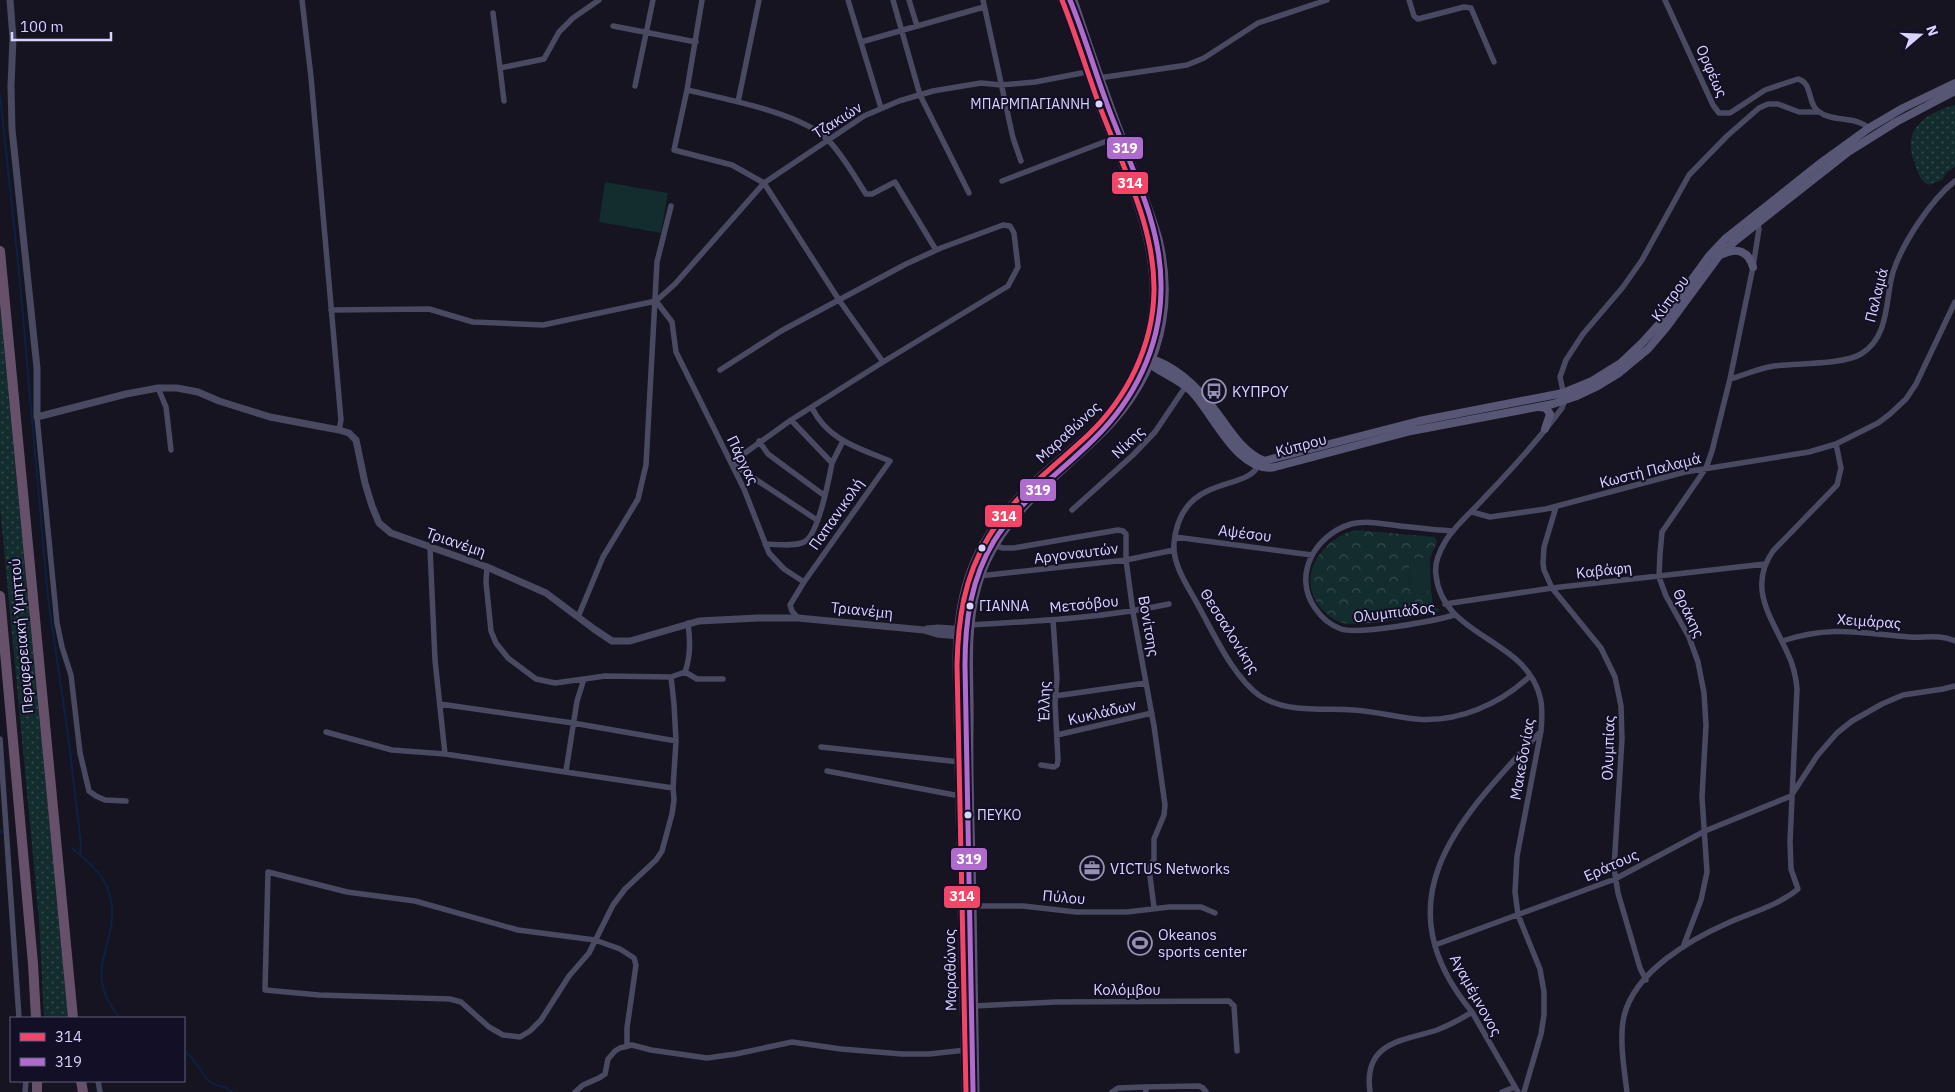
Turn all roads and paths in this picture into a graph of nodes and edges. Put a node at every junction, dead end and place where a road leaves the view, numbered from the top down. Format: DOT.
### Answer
graph roads {
  1 [pos="10,0"];
  2 [pos="302,0"];
  3 [pos="599,0"];
  4 [pos="653,0"];
  5 [pos="702,0"];
  6 [pos="759,0"];
  7 [pos="848,0"];
  8 [pos="892,0"];
  9 [pos="909,0"];
  10 [pos="1062,0"];
  11 [pos="1073,0"];
  12 [pos="1327,0"];
  13 [pos="1409,0"];
  14 [pos="1665,0"];
  15 [pos="984,3"];
  16 [pos="493,13"];
  17 [pos="612,26"];
  18 [pos="917,26"];
  19 [pos="902,31"];
  20 [pos="647,33"];
  21 [pos="696,42"];
  22 [pos="861,42"];
  23 [pos="1494,62"];
  24 [pos="500,68"];
  25 [pos="1088,72"];
  26 [pos="1099,78"];
  27 [pos="1955,83"];
  28 [pos="1001,85"];
  29 [pos="635,86"];
  30 [pos="687,90"];
  31 [pos="1955,91"];
  32 [pos="920,95"];
  33 [pos="504,101"];
  34 [pos="738,102"];
  35 [pos="881,108"];
  36 [pos="1819,112"];
  37 [pos="1869,128"];
  38 [pos="1876,134"];
  39 [pos="1112,139"];
  40 [pos="828,140"];
  41 [pos="1021,161"];
  42 [pos="1002,181"];
  43 [pos="1955,181"];
  44 [pos="764,183"];
  45 [pos="969,193"];
  46 [pos="671,206"];
  47 [pos="1756,219"];
  48 [pos="936,250"];
  49 [pos="0,251"];
  50 [pos="1719,256"];
  51 [pos="1753,267"];
  52 [pos="839,300"];
  53 [pos="656,301"];
  54 [pos="1955,302"];
  55 [pos="331,310"];
  56 [pos="1141,356"];
  57 [pos="883,362"];
  58 [pos="1151,362"];
  59 [pos="720,370"];
  60 [pos="1730,380"];
  61 [pos="1187,384"];
  62 [pos="158,388"];
  63 [pos="1564,397"];
  64 [pos="1538,406"];
  65 [pos="812,408"];
  66 [pos="37,417"];
  67 [pos="790,420"];
  68 [pos="1545,429"];
  69 [pos="340,430"];
  70 [pos="759,441"];
  71 [pos="843,441"];
  72 [pos="1836,444"];
  73 [pos="171,450"];
  74 [pos="731,463"];
  75 [pos="832,463"];
  76 [pos="1259,463"];
  77 [pos="1706,468"];
  78 [pos="825,496"];
  79 [pos="1556,507"];
  80 [pos="1072,510"];
  81 [pos="1472,512"];
  82 [pos="817,520"];
  83 [pos="1453,531"];
  84 [pos="1175,537"];
  85 [pos="765,544"];
  86 [pos="993,545"];
  87 [pos="430,548"];
  88 [pos="1174,550"];
  89 [pos="1312,555"];
  90 [pos="1126,560"];
  91 [pos="1765,564"];
  92 [pos="487,566"];
  93 [pos="980,576"];
  94 [pos="1659,577"];
  95 [pos="804,582"];
  96 [pos="1552,588"];
  97 [pos="0,596"];
  98 [pos="1169,604"];
  99 [pos="1445,604"];
  100 [pos="1133,612"];
  101 [pos="1454,616"];
  102 [pos="578,617"];
  103 [pos="798,618"];
  104 [pos="1053,620"];
  105 [pos="688,623"];
  106 [pos="969,631"];
  107 [pos="957,633"];
  108 [pos="1782,641"];
  109 [pos="1955,641"];
  110 [pos="2,642"];
  111 [pos="685,672"];
  112 [pos="1530,676"];
  113 [pos="671,677"];
  114 [pos="584,678"];
  115 [pos="723,679"];
  116 [pos="1146,683"];
  117 [pos="1955,686"];
  118 [pos="1055,696"];
  119 [pos="440,704"];
  120 [pos="1152,714"];
  121 [pos="573,723"];
  122 [pos="1540,731"];
  123 [pos="326,732"];
  124 [pos="1057,735"];
  125 [pos="0,740"];
  126 [pos="676,741"];
  127 [pos="821,746"];
  128 [pos="14,747"];
  129 [pos="445,754"];
  130 [pos="960,762"];
  131 [pos="1040,765"];
  132 [pos="566,771"];
  133 [pos="827,771"];
  134 [pos="673,788"];
  135 [pos="960,796"];
  136 [pos="1791,796"];
  137 [pos="126,801"];
  138 [pos="1704,830"];
  139 [pos="1615,879"];
  140 [pos="972,906"];
  141 [pos="1154,907"];
  142 [pos="1215,913"];
  143 [pos="1518,915"];
  144 [pos="595,940"];
  145 [pos="1435,945"];
  146 [pos="1684,947"];
  147 [pos="1646,980"];
  148 [pos="974,1006"];
  149 [pos="1472,1012"];
  150 [pos="20,1017"];
  151 [pos="36,1017"];
  152 [pos="73,1017"];
  153 [pos="627,1046"];
  154 [pos="966,1050"];
  155 [pos="1237,1051"];
  156 [pos="1516,1089"];
  157 [pos="1146,1090"];
  158 [pos="575,1092"];
  159 [pos="966,1092"];
  160 [pos="975,1092"];
  161 [pos="1112,1092"];
  162 [pos="1206,1092"];
  163 [pos="1370,1092"];
  164 [pos="1502,1092"];
  165 [pos="1524,1092"];
  166 [pos="1627,1092"];
  1 -- 66 [label="street"];
  2 -- 55 [label="street"];
  3 -- 24 [label="street"];
  4 -- 20 [label="street"];
  5 -- 21 [label="street"];
  6 -- 34 [label="street"];
  7 -- 22 [label="street"];
  8 -- 19 [label="street"];
  9 -- 18 [label="street"];
  10 -- 25 [label="main road, Μαραθώνος"];
  11 -- 26 [label="main road, Μαραθώνος"];
  12 -- 26 [label="street"];
  13 -- 23 [label="street"];
  14 -- 36 [label="street, Ορφέως"];
  15 -- 18 [label="street"];
  15 -- 28 [label="street"];
  16 -- 24 [label="street"];
  17 -- 20 [label="street"];
  18 -- 19 [label="street"];
  19 -- 22 [label="street"];
  19 -- 32 [label="street"];
  20 -- 21 [label="street"];
  20 -- 29 [label="street"];
  21 -- 30 [label="street"];
  22 -- 35 [label="street"];
  24 -- 33 [label="street"];
  25 -- 28 [label="street, Τζακιών"];
  25 -- 39 [label="main road, Μαραθώνος"];
  26 -- 58 [label="main road, Μαραθώνος"];
  27 -- 37 [label="main road, Κύπρου"];
  28 -- 32 [label="street, Τζακιών"];
  28 -- 41 [label="street"];
  30 -- 34 [label="street"];
  30 -- 44 [label="street"];
  31 -- 38 [label="main road, Κύπρου"];
  32 -- 35 [label="street, Τζακιών"];
  32 -- 45 [label="street"];
  34 -- 40 [label="street"];
  35 -- 40 [label="street, Τζακιών"];
  36 -- 37 [label="street"];
  36 -- 63 [label="street"];
  37 -- 38 [label="street"];
  37 -- 47 [label="main road, Κύπρου"];
  38 -- 47 [label="main road, Κύπρου"];
  39 -- 42 [label="street"];
  39 -- 56 [label="main road, Μαραθώνος"];
  40 -- 44 [label="street, Τζακιών"];
  40 -- 48 [label="street"];
  43 -- 60 [label="street, Παλαμά"];
  44 -- 52 [label="street"];
  44 -- 53 [label="street, Τζακιών"];
  46 -- 53 [label="street"];
  47 -- 50 [label="main road, Κύπρου"];
  47 -- 51 [label="street, Θράκης"];
  47 -- 63 [label="main road, Κύπρου"];
  48 -- 52 [label="street"];
  48 -- 57 [label="street"];
  49 -- 152 [label="highway, Περιφερειακή Υμηττού"];
  50 -- 51 [label="main road"];
  50 -- 63 [label="main road, Κύπρου"];
  51 -- 60 [label="street, Θράκης"];
  52 -- 57 [label="street"];
  52 -- 59 [label="street"];
  53 -- 55 [label="street"];
  53 -- 74 [label="street, Πάργας"];
  53 -- 102 [label="street"];
  54 -- 72 [label="street"];
  55 -- 69 [label="street"];
  56 -- 58 [label="main road, Κύπρου"];
  56 -- 107 [label="main road, Μαραθώνος"];
  57 -- 65 [label="street"];
  58 -- 61 [label="main road, Κύπρου"];
  58 -- 86 [label="main road, Μαραθώνος"];
  60 -- 77 [label="street, Θράκης"];
  61 -- 76 [label="main road, Κύπρου"];
  61 -- 80 [label="street, Νίκης"];
  62 -- 66 [label="street"];
  62 -- 69 [label="street"];
  62 -- 73 [label="street"];
  63 -- 64 [label="main road, Κύπρου"];
  63 -- 68 [label="street, Μακεδονίας"];
  63 -- 76 [label="main road, Κύπρου"];
  64 -- 68 [label="main road"];
  64 -- 76 [label="main road, Κύπρου"];
  65 -- 67 [label="street"];
  65 -- 71 [label="street"];
  66 -- 137 [label="street"];
  67 -- 70 [label="street"];
  67 -- 75 [label="street"];
  68 -- 81 [label="street, Μακεδονίας"];
  69 -- 87 [label="street, Τριανέμη"];
  70 -- 74 [label="street"];
  70 -- 78 [label="street"];
  71 -- 75 [label="street"];
  71 -- 95 [label="street, Παπανικολή"];
  72 -- 77 [label="street, Κωστή Παλαμά"];
  72 -- 91 [label="street"];
  74 -- 82 [label="street"];
  74 -- 85 [label="street, Πάργας"];
  75 -- 78 [label="street"];
  76 -- 84 [label="street, Θεσσαλονίκης"];
  77 -- 79 [label="street, Κωστή Παλαμά"];
  77 -- 94 [label="street, Θράκης"];
  78 -- 82 [label="street"];
  79 -- 81 [label="street, Κωστή Παλαμά"];
  79 -- 96 [label="street, Ολυμπίας"];
  81 -- 83 [label="street, Μακεδονίας"];
  82 -- 85 [label="street"];
  83 -- 89 [label="street, Ολυμπιάδος"];
  83 -- 99 [label="street, Μακεδονίας"];
  84 -- 88 [label="street, Θεσσαλονίκης"];
  84 -- 89 [label="street, Αψέσου"];
  85 -- 95 [label="street, Πάργας"];
  86 -- 90 [label="street, Βονίτσης"];
  86 -- 93 [label="main road, Μαραθώνος"];
  87 -- 92 [label="street, Τριανέμη"];
  87 -- 119 [label="street"];
  88 -- 90 [label="street, Αργοναυτών"];
  88 -- 112 [label="street, Θεσσαλονίκης"];
  89 -- 101 [label="street, Ολυμπιάδος"];
  90 -- 93 [label="street, Αργοναυτών"];
  90 -- 100 [label="street, Βονίτσης"];
  91 -- 94 [label="street, Καβάφη"];
  91 -- 108 [label="street"];
  92 -- 102 [label="street, Τριανέμη"];
  92 -- 114 [label="street"];
  93 -- 106 [label="main road, Μαραθώνος"];
  94 -- 96 [label="street, Καβάφη"];
  94 -- 138 [label="street, Θράκης"];
  95 -- 103 [label="street"];
  96 -- 99 [label="street, Καβάφη"];
  96 -- 139 [label="street, Ολυμπίας"];
  97 -- 110 [label="highway, Περιφερειακή Υμηττού"];
  98 -- 100 [label="street, Μετσόβου"];
  99 -- 101 [label="street, Μακεδονίας"];
  100 -- 104 [label="street, Μετσόβου"];
  100 -- 116 [label="street, Βονίτσης"];
  101 -- 112 [label="street, Μακεδονίας"];
  102 -- 105 [label="street, Τριανέμη"];
  103 -- 105 [label="street, Τριανέμη"];
  103 -- 107 [label="street, Τριανέμη"];
  104 -- 106 [label="street, Μετσόβου"];
  104 -- 118 [label="street, Έλλης"];
  105 -- 111 [label="street"];
  106 -- 107 [label="street, Τριανέμη"];
  106 -- 140 [label="main road, Μαραθώνος"];
  107 -- 130 [label="main road, Μαραθώνος"];
  108 -- 109 [label="street, Χειμάρας"];
  108 -- 136 [label="street"];
  110 -- 128 [label="highway, Περιφερειακή Υμηττού"];
  111 -- 113 [label="street"];
  111 -- 115 [label="street"];
  112 -- 122 [label="street, Μακεδονίας"];
  113 -- 114 [label="street"];
  113 -- 126 [label="street"];
  114 -- 121 [label="street"];
  116 -- 118 [label="street"];
  116 -- 120 [label="street, Βονίτσης"];
  117 -- 136 [label="street"];
  118 -- 124 [label="street, Έλλης"];
  119 -- 121 [label="street"];
  119 -- 129 [label="street"];
  120 -- 124 [label="street, Κυκλάδων"];
  120 -- 141 [label="street, Βονίτσης"];
  121 -- 126 [label="street"];
  121 -- 132 [label="street"];
  122 -- 143 [label="street, Μακεδονίας"];
  122 -- 145 [label="street, Αγαμέμνονος"];
  123 -- 129 [label="street"];
  124 -- 131 [label="street, Έλλης"];
  125 -- 128 [label="street"];
  125 -- 150 [label="street"];
  126 -- 134 [label="street"];
  127 -- 130 [label="street"];
  128 -- 151 [label="highway, Περιφερειακή Υμηττού"];
  129 -- 132 [label="street"];
  130 -- 135 [label="main road, Μαραθώνος"];
  132 -- 134 [label="street"];
  133 -- 135 [label="street"];
  134 -- 144 [label="street"];
  135 -- 154 [label="main road, Μαραθώνος"];
  136 -- 138 [label="street, Εράτους"];
  136 -- 146 [label="street"];
  138 -- 139 [label="street, Εράτους"];
  138 -- 146 [label="street, Θράκης"];
  139 -- 143 [label="street, Εράτους"];
  139 -- 147 [label="street, Ολυμπίας"];
  140 -- 141 [label="street, Πύλου"];
  140 -- 148 [label="main road, Μαραθώνος"];
  141 -- 142 [label="street, Πύλου"];
  143 -- 145 [label="street, Εράτους"];
  143 -- 165 [label="street, Μακεδονίας"];
  144 -- 144 [label="street"];
  144 -- 153 [label="street"];
  145 -- 149 [label="street, Αγαμέμνονος"];
  146 -- 147 [label="street"];
  147 -- 166 [label="street"];
  148 -- 155 [label="street, Κολόμβου"];
  148 -- 160 [label="main road, Μαραθώνος"];
  149 -- 156 [label="street, Αγαμέμνονος"];
  149 -- 163 [label="street"];
  153 -- 154 [label="street"];
  153 -- 158 [label="street"];
  154 -- 159 [label="main road, Μαραθώνος"];
  156 -- 164 [label="street"];
  157 -- 161 [label="street"];
  157 -- 162 [label="street"];
}
